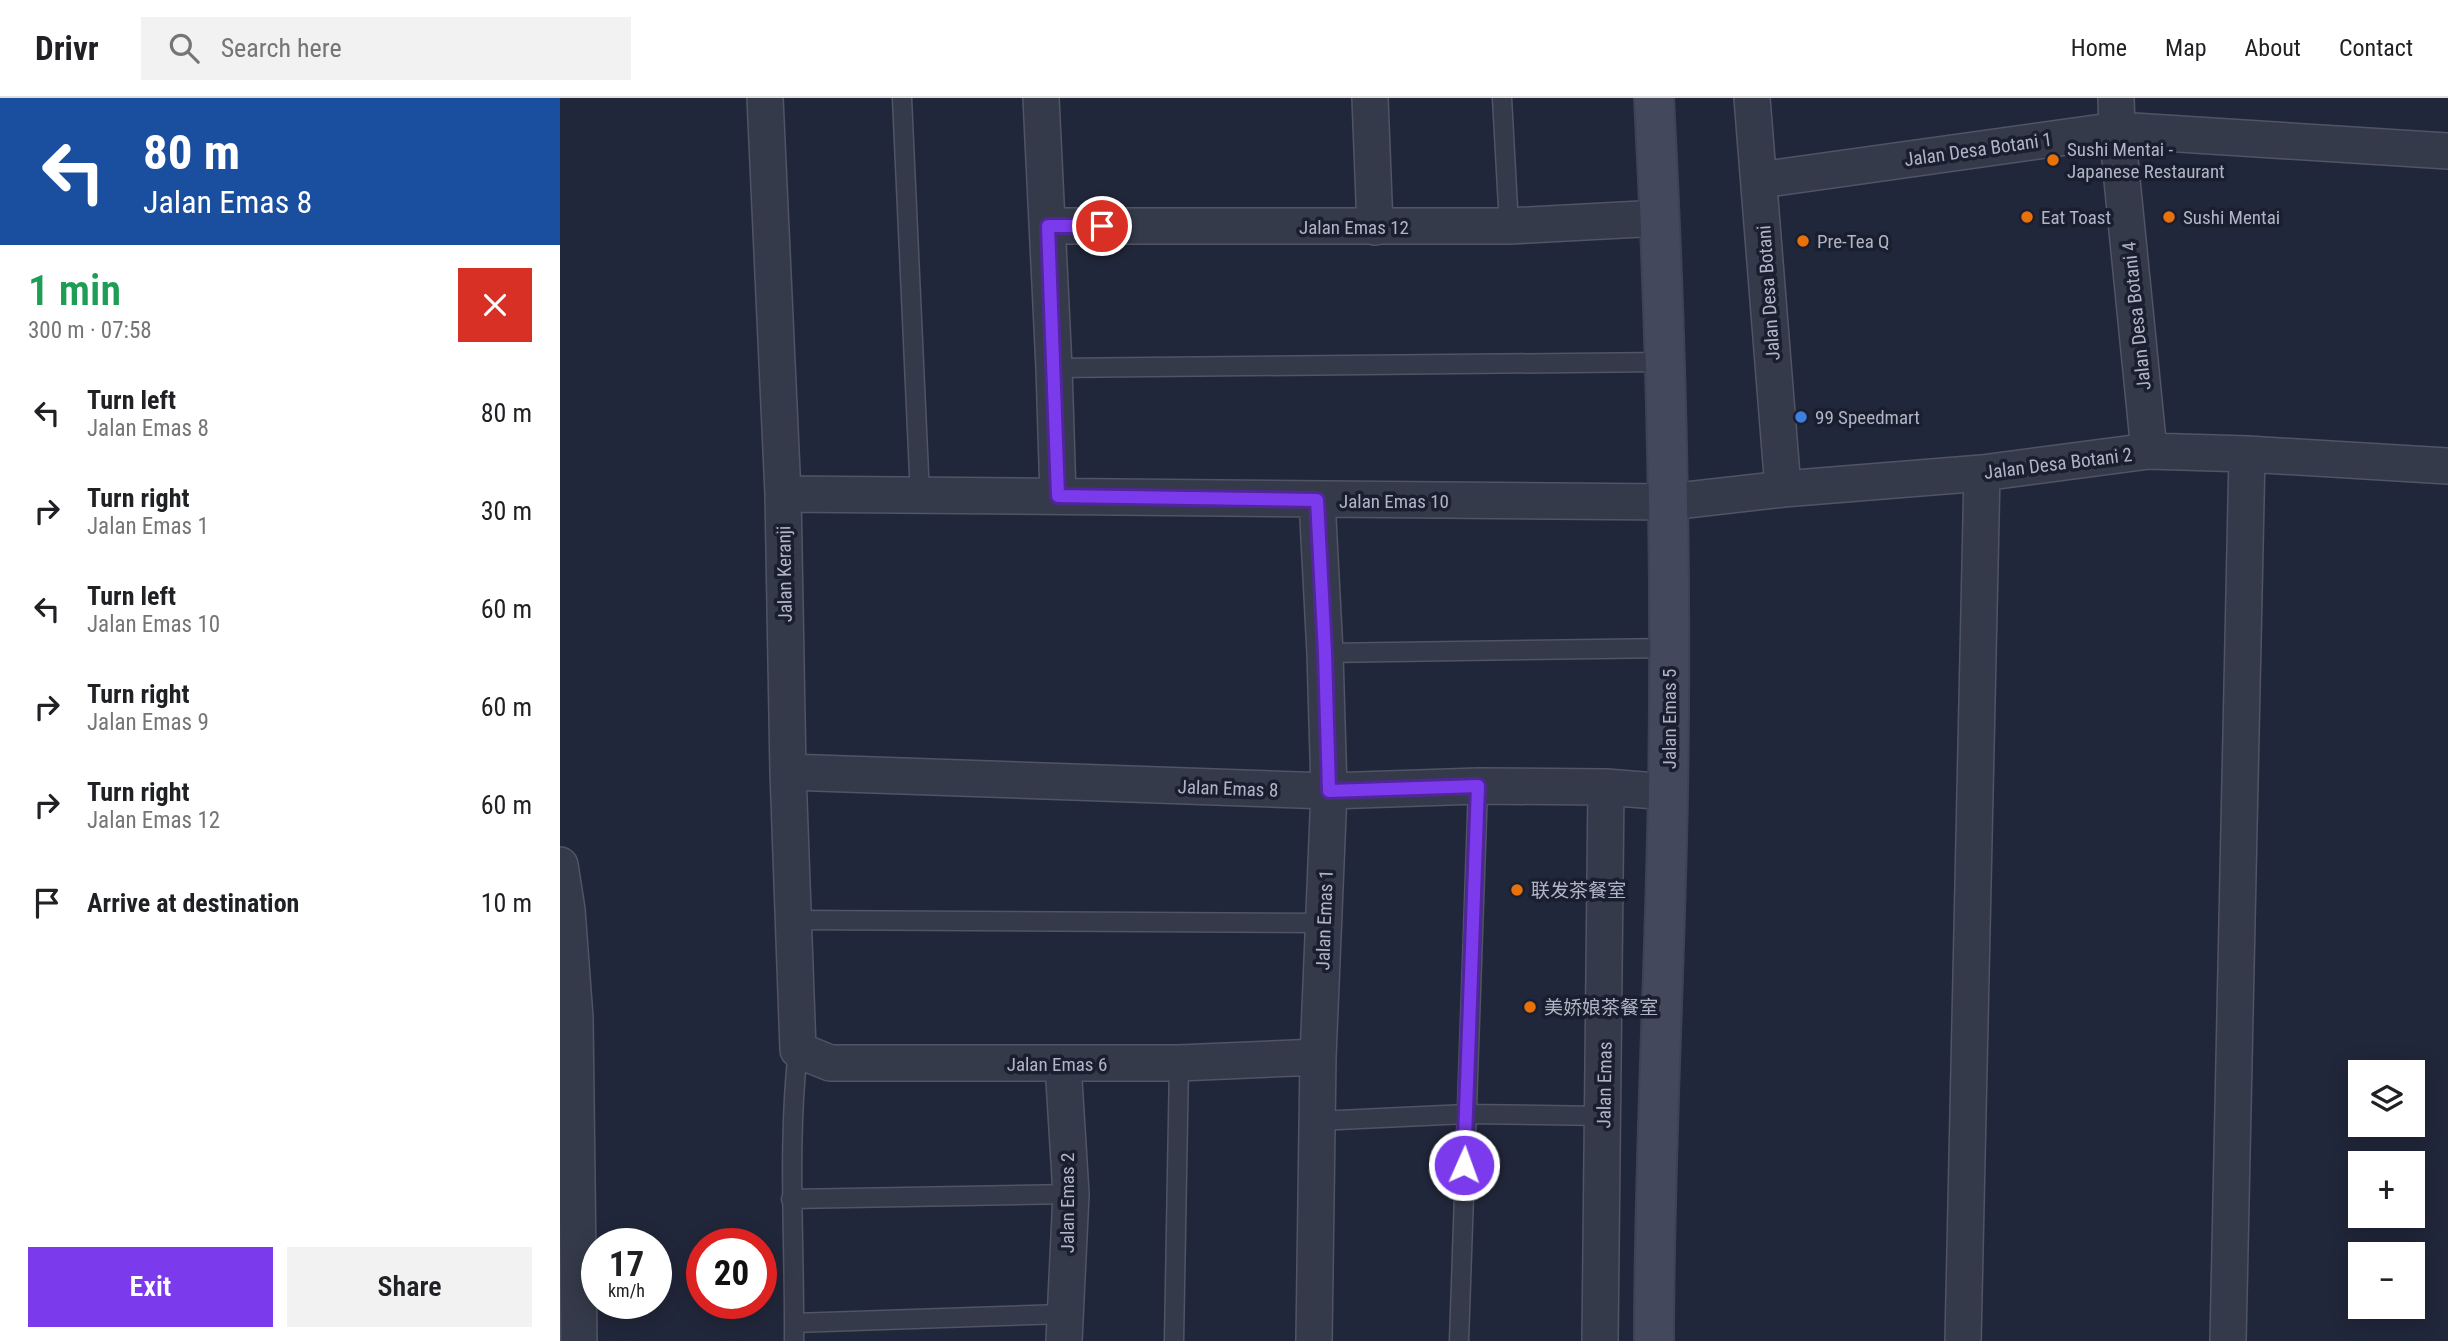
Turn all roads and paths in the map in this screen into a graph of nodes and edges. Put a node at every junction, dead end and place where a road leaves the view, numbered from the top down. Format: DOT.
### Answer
graph roads {
  1 [pos="765,98"];
  2 [pos="902,98"];
  3 [pos="1041,98"];
  4 [pos="1370,98"];
  5 [pos="1502,98"];
  6 [pos="1654,98"];
  7 [pos="1752,98"];
  8 [pos="2116,114"];
  9 [pos="2448,151"];
  10 [pos="1760,180"];
  11 [pos="1660,218"];
  12 [pos="1048,226"];
  13 [pos="1509,226"];
  14 [pos="1375,227"];
  15 [pos="1664,362"];
  16 [pos="1054,368"];
  17 [pos="2149,451"];
  18 [pos="2247,454"];
  19 [pos="2448,466"];
  20 [pos="1982,473"];
  21 [pos="1783,489"];
  22 [pos="783,494"];
  23 [pos="920,496"];
  24 [pos="1058,496"];
  25 [pos="1317,500"];
  26 [pos="1669,502"];
  27 [pos="1669,648"];
  28 [pos="1325,653"];
  29 [pos="788,772"];
  30 [pos="1478,786"];
  31 [pos="1606,787"];
  32 [pos="1329,791"];
  33 [pos="1668,792"];
  34 [pos="560,866"];
  35 [pos="794,920"];
  36 [pos="1325,923"];
  37 [pos="567,1016"];
  38 [pos="799,1050"];
  39 [pos="1318,1057"];
  40 [pos="1179,1063"];
  41 [pos="1063,1064"];
  42 [pos="1466,1114"];
  43 [pos="1604,1116"];
  44 [pos="1317,1121"];
  45 [pos="1071,1194"];
  46 [pos="791,1199"];
  47 [pos="1064,1328"];
  48 [pos="794,1332"];
  49 [pos="579,1341"];
  50 [pos="1174,1341"];
  51 [pos="1314,1341"];
  52 [pos="1459,1341"];
  53 [pos="1600,1341"];
  54 [pos="1654,1341"];
  55 [pos="1963,1341"];
  56 [pos="2228,1341"];
  1 -- 22 [label="street, Jalan Keranji"];
  2 -- 23 [label="lane"];
  3 -- 12 [label="street"];
  4 -- 14 [label="street"];
  5 -- 13 [label="lane"];
  6 -- 11 [label="street, Jalan Emas 5"];
  7 -- 10 [label="street, Jalan Desa Botani"];
  8 -- 9 [label="street, Jalan Desa Botani 1"];
  8 -- 10 [label="street, Jalan Desa Botani 1"];
  8 -- 17 [label="street, Jalan Desa Botani 4"];
  10 -- 21 [label="street, Jalan Desa Botani"];
  11 -- 13 [label="street, Jalan Emas 12"];
  11 -- 15 [label="street, Jalan Emas 5"];
  12 -- 14 [label="street, Jalan Emas 12"];
  12 -- 16 [label="street"];
  13 -- 14 [label="street, Jalan Emas 12"];
  15 -- 16 [label="lane"];
  15 -- 26 [label="street, Jalan Emas 5"];
  16 -- 24 [label="street"];
  17 -- 18 [label="street, Jalan Desa Botani 2"];
  17 -- 20 [label="street, Jalan Desa Botani 2"];
  18 -- 19 [label="street, Jalan Desa Botani 2"];
  18 -- 56 [label="street"];
  20 -- 21 [label="street, Jalan Desa Botani 2"];
  20 -- 55 [label="street"];
  21 -- 26 [label="street, Jalan Desa Botani 2"];
  22 -- 23 [label="street, Jalan Emas 10"];
  22 -- 29 [label="street, Jalan Keranji"];
  23 -- 24 [label="street, Jalan Emas 10"];
  24 -- 25 [label="street, Jalan Emas 10"];
  25 -- 26 [label="street, Jalan Emas 10"];
  25 -- 28 [label="street, Jalan Emas 1"];
  26 -- 27 [label="street, Jalan Emas 5"];
  27 -- 28 [label="lane"];
  27 -- 33 [label="street, Jalan Emas 5"];
  28 -- 32 [label="street, Jalan Emas 1"];
  29 -- 32 [label="street, Jalan Emas 8"];
  29 -- 35 [label="street, Jalan Keranji"];
  30 -- 31 [label="street, Jalan Emas 8"];
  30 -- 32 [label="street, Jalan Emas 8"];
  30 -- 42 [label="lane"];
  31 -- 33 [label="street, Jalan Emas 8"];
  31 -- 43 [label="street, Jalan Emas"];
  32 -- 36 [label="street, Jalan Emas 1"];
  33 -- 54 [label="street, Jalan Emas 5"];
  34 -- 37 [label="street"];
  35 -- 36 [label="lane"];
  35 -- 38 [label="street, Jalan Keranji"];
  36 -- 39 [label="street, Jalan Emas 1"];
  37 -- 49 [label="street"];
  38 -- 41 [label="street, Jalan Emas 6"];
  38 -- 46 [label="lane"];
  39 -- 40 [label="street, Jalan Emas 6"];
  39 -- 44 [label="street, Jalan Emas 1"];
  40 -- 41 [label="street, Jalan Emas 6"];
  40 -- 50 [label="lane"];
  41 -- 45 [label="street, Jalan Emas 2"];
  42 -- 43 [label="lane"];
  42 -- 44 [label="lane"];
  42 -- 52 [label="lane"];
  43 -- 53 [label="street, Jalan Emas"];
  44 -- 51 [label="street, Jalan Emas 1"];
  45 -- 46 [label="lane"];
  45 -- 47 [label="street, Jalan Emas 2"];
  46 -- 48 [label="lane"];
  47 -- 48 [label="lane"];
}
